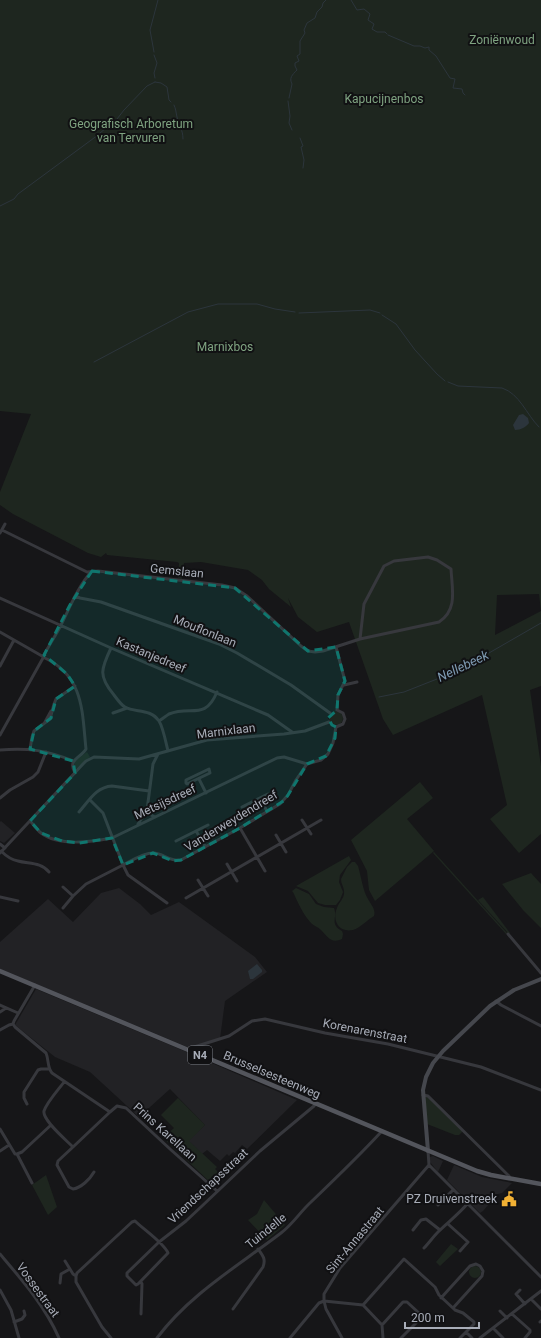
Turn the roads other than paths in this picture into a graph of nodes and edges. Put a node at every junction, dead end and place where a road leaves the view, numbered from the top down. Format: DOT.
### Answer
graph roads {
  1 [pos="5,524"];
  2 [pos="1,532"];
  3 [pos="92,571"];
  4 [pos="75,596"];
  5 [pos="0,598"];
  6 [pos="61,625"];
  7 [pos="0,632"];
  8 [pos="360,639"];
  9 [pos="14,640"];
  10 [pos="336,647"];
  11 [pos="111,648"];
  12 [pos="44,657"];
  13 [pos="0,666"];
  14 [pos="357,682"];
  15 [pos="344,685"];
  16 [pos="75,686"];
  17 [pos="217,692"];
  18 [pos="127,708"];
  19 [pos="337,710"];
  20 [pos="114,713"];
  21 [pos="329,718"];
  22 [pos="159,721"];
  23 [pos="336,727"];
  24 [pos="292,732"];
  25 [pos="0,735"];
  26 [pos="30,749"];
  27 [pos="0,750"];
  28 [pos="168,751"];
  29 [pos="46,752"];
  30 [pos="158,754"];
  31 [pos="149,757"];
  32 [pos="73,761"];
  33 [pos="153,764"];
  34 [pos="307,764"];
  35 [pos="74,773"];
  36 [pos="199,779"];
  37 [pos="150,791"];
  38 [pos="206,793"];
  39 [pos="268,794"];
  40 [pos="0,798"];
  41 [pos="260,798"];
  42 [pos="90,800"];
  43 [pos="242,807"];
  44 [pos="147,810"];
  45 [pos="267,811"];
  46 [pos="79,812"];
  47 [pos="156,816"];
  48 [pos="302,820"];
  49 [pos="322,820"];
  50 [pos="30,821"];
  51 [pos="138,824"];
  52 [pos="208,825"];
  53 [pos="240,828"];
  54 [pos="307,828"];
  55 [pos="196,831"];
  56 [pos="311,834"];
  57 [pos="276,835"];
  58 [pos="112,838"];
  59 [pos="176,841"];
  60 [pos="281,843"];
  61 [pos="0,844"];
  62 [pos="205,846"];
  63 [pos="5,848"];
  64 [pos="1,852"];
  65 [pos="286,852"];
  66 [pos="257,857"];
  67 [pos="227,864"];
  68 [pos="123,865"];
  69 [pos="265,871"];
  70 [pos="49,872"];
  71 [pos="232,872"];
  72 [pos="198,880"];
  73 [pos="237,881"];
  74 [pos="63,887"];
  75 [pos="203,888"];
  76 [pos="72,896"];
  77 [pos="208,896"];
  78 [pos="0,897"];
  79 [pos="186,898"];
  80 [pos="18,901"];
  81 [pos="168,903"];
  82 [pos="63,908"];
  83 [pos="508,934"];
  84 [pos="0,970"];
  85 [pos="541,973"];
  86 [pos="541,979"];
  87 [pos="36,986"];
  88 [pos="496,1001"];
  89 [pos="0,1005"];
  90 [pos="6,1008"];
  91 [pos="0,1012"];
  92 [pos="18,1013"];
  93 [pos="13,1024"];
  94 [pos="541,1026"];
  95 [pos="0,1030"];
  96 [pos="189,1051"];
  97 [pos="437,1057"];
  98 [pos="48,1069"];
  99 [pos="64,1082"];
  100 [pos="541,1090"];
  101 [pos="423,1095"];
  102 [pos="27,1104"];
  103 [pos="315,1104"];
  104 [pos="110,1112"];
  105 [pos="51,1125"];
  106 [pos="0,1129"];
  107 [pos="382,1131"];
  108 [pos="426,1140"];
  109 [pos="9,1145"];
  110 [pos="417,1146"];
  111 [pos="72,1147"];
  112 [pos="428,1150"];
  113 [pos="0,1151"];
  114 [pos="18,1154"];
  115 [pos="429,1165"];
  116 [pos="94,1172"];
  117 [pos="510,1179"];
  118 [pos="32,1183"];
  119 [pos="541,1184"];
  120 [pos="454,1190"];
  121 [pos="218,1191"];
  122 [pos="468,1203"];
  123 [pos="438,1205"];
  124 [pos="448,1224"];
  125 [pos="413,1230"];
  126 [pos="440,1230"];
  127 [pos="159,1242"];
  128 [pos="424,1248"];
  129 [pos="258,1249"];
  130 [pos="460,1251"];
  131 [pos="0,1254"];
  132 [pos="65,1262"];
  133 [pos="70,1269"];
  134 [pos="76,1276"];
  135 [pos="541,1277"];
  136 [pos="141,1282"];
  137 [pos="60,1283"];
  138 [pos="0,1290"];
  139 [pos="520,1290"];
  140 [pos="541,1291"];
  141 [pos="441,1298"];
  142 [pos="531,1299"];
  143 [pos="324,1301"];
  144 [pos="525,1304"];
  145 [pos="363,1305"];
  146 [pos="453,1308"];
  147 [pos="233,1309"];
  148 [pos="541,1309"];
  149 [pos="24,1311"];
  150 [pos="500,1311"];
  151 [pos="141,1314"];
  152 [pos="512,1314"];
  153 [pos="507,1318"];
  154 [pos="14,1322"];
  155 [pos="382,1325"];
  156 [pos="493,1328"];
  157 [pos="466,1332"];
  158 [pos="19,1338"];
  159 [pos="59,1338"];
  160 [pos="111,1338"];
  161 [pos="157,1338"];
  162 [pos="290,1338"];
  163 [pos="342,1338"];
  164 [pos="383,1338"];
  165 [pos="402,1338"];
  166 [pos="460,1338"];
  167 [pos="472,1338"];
  168 [pos="480,1338"];
  169 [pos="504,1338"];
  170 [pos="525,1338"];
  1 -- 2 [label="street"];
  2 -- 3 [label="street, Gemslaan"];
  3 -- 4 [label="street"];
  3 -- 10 [label="street, Gemslaan"];
  4 -- 6 [label="street"];
  4 -- 21 [label="street, Mouflonlaan"];
  5 -- 6 [label="street, Kastanjedreef"];
  6 -- 11 [label="street, Kastanjedreef"];
  6 -- 12 [label="street"];
  7 -- 9 [label="street"];
  8 -- 8 [label="street, Gemslaan"];
  8 -- 10 [label="street, Gemslaan"];
  9 -- 12 [label="street"];
  9 -- 13 [label="street"];
  10 -- 15 [label="street"];
  11 -- 17 [label="street, Kastanjedreef"];
  11 -- 18 [label="street"];
  12 -- 16 [label="street"];
  12 -- 25 [label="street"];
  14 -- 15 [label="street"];
  15 -- 19 [label="street"];
  16 -- 26 [label="street"];
  16 -- 32 [label="street"];
  17 -- 22 [label="street"];
  17 -- 24 [label="street, Kastanjedreef"];
  18 -- 20 [label="street"];
  18 -- 22 [label="street"];
  19 -- 21 [label="street"];
  19 -- 23 [label="street"];
  21 -- 23 [label="street"];
  21 -- 24 [label="street, Marnixlaan"];
  22 -- 28 [label="street"];
  23 -- 34 [label="street"];
  24 -- 28 [label="street, Marnixlaan"];
  26 -- 27 [label="street"];
  26 -- 29 [label="street"];
  28 -- 30 [label="street, Marnixlaan"];
  29 -- 32 [label="street"];
  29 -- 40 [label="street"];
  30 -- 31 [label="street, Marnixlaan"];
  30 -- 33 [label="street"];
  31 -- 33 [label="street"];
  31 -- 35 [label="street, Marnixlaan"];
  32 -- 35 [label="street"];
  33 -- 37 [label="street"];
  34 -- 38 [label="street, Metsijsdreef"];
  34 -- 45 [label="street, Vanderweydendreef"];
  35 -- 50 [label="street, Marnixlaan"];
  36 -- 36 [label="street"];
  36 -- 38 [label="street"];
  37 -- 42 [label="street"];
  37 -- 44 [label="street"];
  38 -- 47 [label="street, Metsijsdreef"];
  39 -- 41 [label="street"];
  41 -- 43 [label="street"];
  41 -- 45 [label="street"];
  42 -- 46 [label="street"];
  42 -- 58 [label="street"];
  44 -- 47 [label="street"];
  44 -- 51 [label="street"];
  45 -- 53 [label="street, Vanderweydendreef"];
  47 -- 51 [label="street, Metsijsdreef"];
  48 -- 54 [label="street"];
  49 -- 54 [label="street"];
  50 -- 58 [label="street, Metsijsdreef"];
  50 -- 63 [label="street, Marnixlaan"];
  51 -- 58 [label="street, Metsijsdreef"];
  52 -- 55 [label="street"];
  53 -- 62 [label="street, Vanderweydendreef"];
  53 -- 66 [label="street"];
  54 -- 56 [label="street"];
  54 -- 60 [label="street"];
  55 -- 59 [label="street"];
  55 -- 62 [label="street"];
  57 -- 60 [label="street"];
  58 -- 68 [label="street"];
  60 -- 65 [label="street"];
  60 -- 66 [label="street"];
  61 -- 63 [label="street"];
  62 -- 68 [label="street, Vanderweydendreef"];
  63 -- 64 [label="street, Marnixlaan"];
  64 -- 70 [label="street"];
  66 -- 69 [label="street"];
  66 -- 71 [label="street"];
  67 -- 71 [label="street"];
  68 -- 76 [label="street, Vanderweydendreef"];
  68 -- 81 [label="street"];
  71 -- 73 [label="street"];
  71 -- 75 [label="street"];
  72 -- 75 [label="street"];
  74 -- 76 [label="street"];
  75 -- 77 [label="street"];
  75 -- 79 [label="street"];
  76 -- 82 [label="street, Vanderweydendreef"];
  78 -- 80 [label="street"];
  83 -- 85 [label="street"];
  84 -- 87 [label="main road, Brusselsesteenweg / N4"];
  86 -- 88 [label="street"];
  87 -- 92 [label="street"];
  87 -- 96 [label="main road, Brusselsesteenweg / N4"];
  88 -- 94 [label="street"];
  88 -- 97 [label="street"];
  89 -- 90 [label="street"];
  90 -- 91 [label="street"];
  90 -- 92 [label="street"];
  92 -- 93 [label="street"];
  93 -- 95 [label="street"];
  93 -- 98 [label="street"];
  96 -- 97 [label="street, Korenarenstraat"];
  96 -- 103 [label="main road, Brusselsesteenweg / N4"];
  97 -- 100 [label="street, Korenarenstraat"];
  97 -- 101 [label="street"];
  98 -- 99 [label="street"];
  98 -- 102 [label="street"];
  99 -- 104 [label="street"];
  99 -- 105 [label="street"];
  101 -- 108 [label="street"];
  101 -- 117 [label="street"];
  103 -- 107 [label="main road, Brusselsesteenweg / N4"];
  103 -- 121 [label="street, Vriendschapsstraat"];
  104 -- 111 [label="street"];
  104 -- 121 [label="street, Prins Karellaan"];
  105 -- 111 [label="street"];
  105 -- 114 [label="street"];
  106 -- 109 [label="street"];
  107 -- 110 [label="main road, Brusselsesteenweg / N4"];
  107 -- 129 [label="street, Tuindelle"];
  108 -- 110 [label="street"];
  108 -- 112 [label="street"];
  109 -- 113 [label="street"];
  109 -- 114 [label="street"];
  110 -- 112 [label="main road, Brusselsesteenweg / N4"];
  111 -- 116 [label="street"];
  112 -- 115 [label="street"];
  112 -- 117 [label="main road, Brusselsesteenweg / N4"];
  114 -- 118 [label="street"];
  115 -- 120 [label="street"];
  115 -- 143 [label="street, Sint-Annastraat"];
  117 -- 119 [label="main road, Brusselsesteenweg / N4"];
  120 -- 122 [label="street"];
  120 -- 123 [label="street"];
  121 -- 127 [label="street, Vriendschapsstraat"];
  122 -- 124 [label="street"];
  122 -- 135 [label="street"];
  124 -- 126 [label="street"];
  124 -- 130 [label="street"];
  125 -- 126 [label="street"];
  126 -- 128 [label="street"];
  127 -- 134 [label="street"];
  127 -- 136 [label="street"];
  127 -- 136 [label="street, Vriendschapsstraat"];
  129 -- 147 [label="street"];
  129 -- 161 [label="street, Tuindelle"];
  131 -- 159 [label="street, Vossestraat"];
  132 -- 133 [label="street"];
  133 -- 134 [label="street"];
  133 -- 137 [label="street"];
  134 -- 160 [label="street"];
  136 -- 151 [label="street"];
  138 -- 154 [label="street"];
  139 -- 144 [label="street"];
  140 -- 142 [label="street"];
  141 -- 145 [label="street"];
  141 -- 146 [label="street"];
  141 -- 146 [label="street"];
  142 -- 144 [label="street"];
  142 -- 148 [label="street"];
  143 -- 145 [label="street"];
  143 -- 162 [label="street, Sint-Annastraat"];
  143 -- 163 [label="street"];
  144 -- 152 [label="street"];
  145 -- 155 [label="street"];
  146 -- 157 [label="street"];
  149 -- 154 [label="street"];
  150 -- 153 [label="street"];
  152 -- 153 [label="street"];
  152 -- 170 [label="street"];
  153 -- 156 [label="street"];
  154 -- 158 [label="street"];
  155 -- 164 [label="street"];
  155 -- 165 [label="street"];
  156 -- 168 [label="street"];
  156 -- 169 [label="street"];
  157 -- 166 [label="street"];
  157 -- 167 [label="street"];
}
